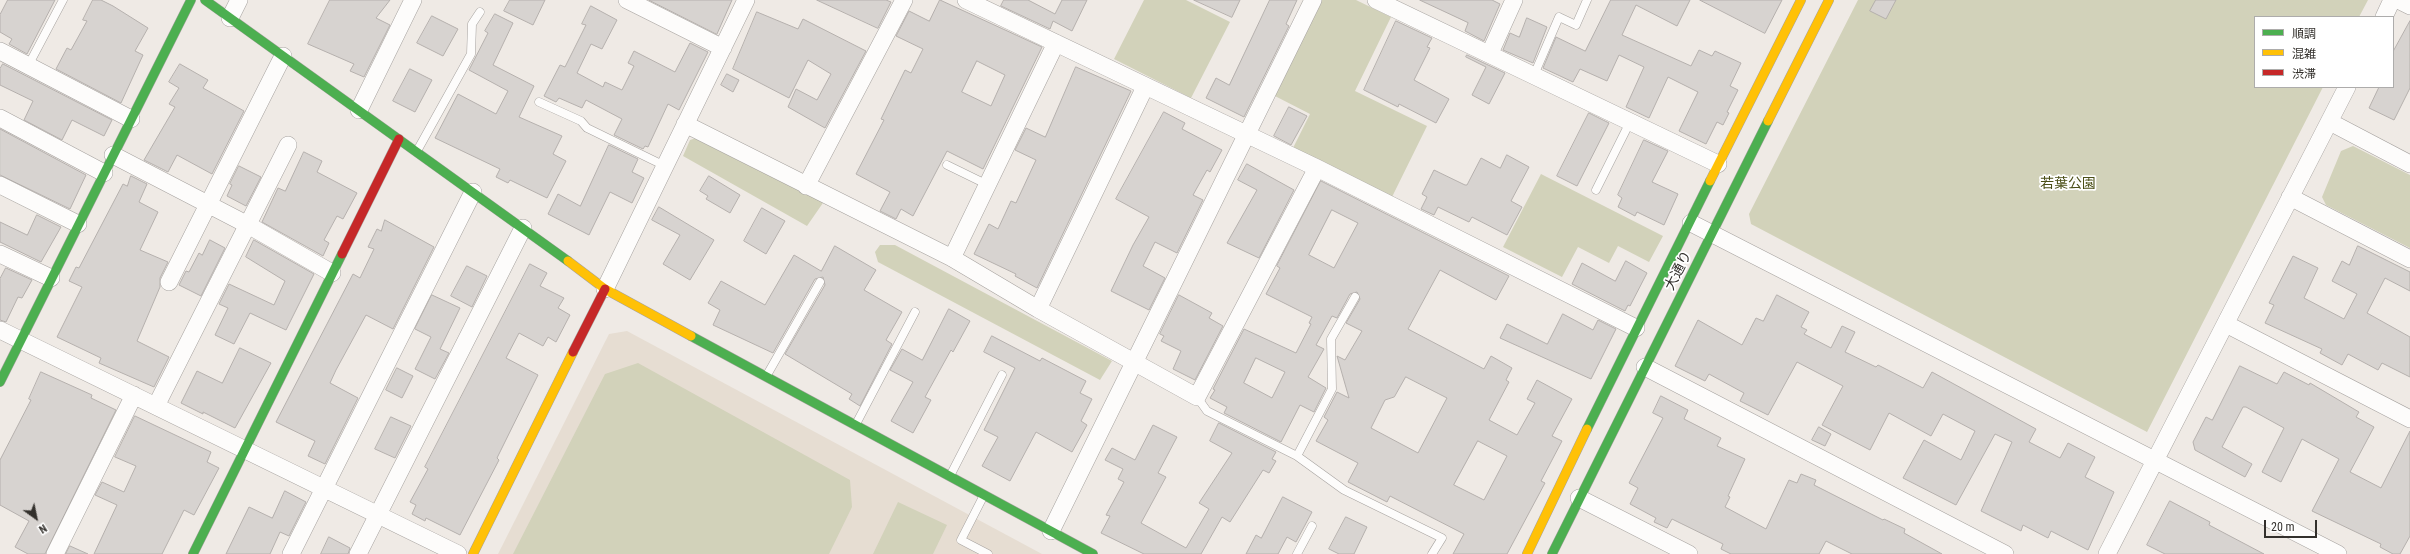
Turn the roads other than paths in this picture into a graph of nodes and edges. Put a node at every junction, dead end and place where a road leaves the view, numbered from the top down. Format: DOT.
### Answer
graph roads {
  1 [pos="63,0"];
  2 [pos="191,0"];
  3 [pos="206,0"];
  4 [pos="239,0"];
  5 [pos="412,0"];
  6 [pos="627,0"];
  7 [pos="746,0"];
  8 [pos="904,0"];
  9 [pos="966,0"];
  10 [pos="1313,0"];
  11 [pos="1376,0"];
  12 [pos="1514,0"];
  13 [pos="1587,0"];
  14 [pos="1801,0"];
  15 [pos="1829,0"];
  16 [pos="2392,0"];
  17 [pos="2398,0"];
  18 [pos="2410,6"];
  19 [pos="480,12"];
  20 [pos="2384,16"];
  21 [pos="230,18"];
  22 [pos="1056,43"];
  23 [pos="723,48"];
  24 [pos="0,51"];
  25 [pos="1490,53"];
  26 [pos="283,56"];
  27 [pos="28,66"];
  28 [pos="1534,75"];
  29 [pos="1145,87"];
  30 [pos="2347,88"];
  31 [pos="539,102"];
  32 [pos="359,110"];
  33 [pos="0,118"];
  34 [pos="131,119"];
  35 [pos="1630,122"];
  36 [pos="2330,122"];
  37 [pos="685,124"];
  38 [pos="1247,136"];
  39 [pos="399,139"];
  40 [pos="288,145"];
  41 [pos="416,152"];
  42 [pos="113,155"];
  43 [pos="1718,164"];
  44 [pos="2410,164"];
  45 [pos="947,165"];
  46 [pos="665,166"];
  47 [pos="1317,168"];
  48 [pos="104,173"];
  49 [pos="0,185"];
  50 [pos="988,185"];
  51 [pos="806,186"];
  52 [pos="1596,190"];
  53 [pos="473,192"];
  54 [pos="2290,198"];
  55 [pos="207,204"];
  56 [pos="1691,223"];
  57 [pos="78,224"];
  58 [pos="248,225"];
  59 [pos="523,228"];
  60 [pos="1714,234"];
  61 [pos="0,254"];
  62 [pos="952,258"];
  63 [pos="2410,259"];
  64 [pos="332,273"];
  65 [pos="51,278"];
  66 [pos="169,282"];
  67 [pos="820,282"];
  68 [pos="605,289"];
  69 [pos="1355,297"];
  70 [pos="1038,310"];
  71 [pos="915,312"];
  72 [pos="2226,324"];
  73 [pos="1636,328"];
  74 [pos="0,330"];
  75 [pos="21,340"];
  76 [pos="1134,362"];
  77 [pos="1645,367"];
  78 [pos="1002,375"];
  79 [pos="766,377"];
  80 [pos="0,382"];
  81 [pos="134,395"];
  82 [pos="1197,397"];
  83 [pos="156,406"];
  84 [pos="2410,419"];
  85 [pos="856,426"];
  86 [pos="243,450"];
  87 [pos="1297,456"];
  88 [pos="2156,460"];
  89 [pos="950,477"];
  90 [pos="323,488"];
  91 [pos="984,496"];
  92 [pos="1579,498"];
  93 [pos="378,513"];
  94 [pos="1312,526"];
  95 [pos="1050,532"];
  96 [pos="55,554"];
  97 [pos="193,554"];
  98 [pos="291,554"];
  99 [pos="358,554"];
  100 [pos="458,554"];
  101 [pos="473,554"];
  102 [pos="988,554"];
  103 [pos="1093,554"];
  104 [pos="1297,554"];
  105 [pos="1432,554"];
  106 [pos="1527,554"];
  107 [pos="1552,554"];
  108 [pos="1689,554"];
  109 [pos="2005,554"];
  110 [pos="2107,554"];
  111 [pos="2338,554"];
  1 -- 27 [label="lane"];
  2 -- 34 [label="street"];
  3 -- 21 [label="street"];
  4 -- 21 [label="street"];
  5 -- 32 [label="street"];
  6 -- 23 [label="street"];
  7 -- 23 [label="street"];
  8 -- 51 [label="street"];
  9 -- 22 [label="street"];
  10 -- 38 [label="street"];
  11 -- 25 [label="street"];
  12 -- 25 [label="street"];
  13 -- 28 [label="lane"];
  14 -- 43 [label="street, 大通り"];
  15 -- 60 [label="street, 大通り"];
  16 -- 20 [label="street"];
  17 -- 18 [label="street"];
  19 -- 41 [label="lane"];
  21 -- 26 [label="street"];
  22 -- 29 [label="street"];
  22 -- 50 [label="street"];
  23 -- 37 [label="street"];
  24 -- 27 [label="street"];
  25 -- 28 [label="street"];
  26 -- 32 [label="street"];
  26 -- 55 [label="street"];
  27 -- 34 [label="street"];
  28 -- 35 [label="street"];
  29 -- 38 [label="street"];
  29 -- 70 [label="street"];
  30 -- 36 [label="street"];
  31 -- 46 [label="lane"];
  32 -- 39 [label="street"];
  33 -- 48 [label="street"];
  34 -- 42 [label="street"];
  35 -- 43 [label="street"];
  35 -- 52 [label="lane"];
  36 -- 44 [label="street"];
  36 -- 54 [label="street"];
  37 -- 46 [label="street"];
  37 -- 51 [label="street"];
  38 -- 47 [label="street"];
  38 -- 76 [label="street"];
  39 -- 41 [label="street"];
  39 -- 64 [label="street"];
  40 -- 58 [label="street"];
  41 -- 53 [label="street"];
  42 -- 48 [label="street"];
  42 -- 55 [label="street"];
  43 -- 56 [label="street, 大通り"];
  45 -- 50 [label="lane"];
  46 -- 68 [label="street"];
  47 -- 73 [label="street"];
  47 -- 82 [label="street"];
  48 -- 57 [label="street"];
  49 -- 57 [label="street"];
  50 -- 62 [label="street"];
  51 -- 62 [label="street"];
  53 -- 59 [label="street"];
  53 -- 90 [label="street"];
  54 -- 63 [label="street"];
  54 -- 72 [label="street"];
  55 -- 58 [label="street"];
  55 -- 66 [label="street"];
  56 -- 60 [label="street"];
  56 -- 73 [label="street, 大通り"];
  57 -- 65 [label="street"];
  58 -- 64 [label="street"];
  58 -- 83 [label="street"];
  59 -- 68 [label="street"];
  59 -- 93 [label="street"];
  60 -- 77 [label="street, 大通り"];
  60 -- 88 [label="street"];
  61 -- 65 [label="street"];
  62 -- 70 [label="street"];
  64 -- 86 [label="street"];
  65 -- 75 [label="street"];
  67 -- 79 [label="lane"];
  68 -- 79 [label="street"];
  68 -- 101 [label="street"];
  69 -- 87 [label="lane"];
  70 -- 76 [label="street"];
  71 -- 85 [label="lane"];
  72 -- 84 [label="street"];
  72 -- 88 [label="street"];
  73 -- 106 [label="street, 大通り"];
  74 -- 75 [label="street"];
  75 -- 80 [label="street"];
  75 -- 81 [label="street"];
  76 -- 82 [label="street"];
  76 -- 95 [label="street"];
  77 -- 92 [label="street, 大通り"];
  77 -- 109 [label="street"];
  78 -- 89 [label="lane"];
  79 -- 85 [label="street"];
  81 -- 83 [label="street"];
  81 -- 96 [label="street"];
  82 -- 87 [label="lane"];
  83 -- 86 [label="street"];
  85 -- 89 [label="street"];
  86 -- 90 [label="street"];
  86 -- 97 [label="street"];
  87 -- 105 [label="lane"];
  88 -- 110 [label="street"];
  88 -- 111 [label="street"];
  89 -- 91 [label="street"];
  90 -- 93 [label="street"];
  90 -- 98 [label="street"];
  91 -- 95 [label="street"];
  91 -- 102 [label="lane"];
  92 -- 107 [label="street, 大通り"];
  92 -- 108 [label="street"];
  93 -- 99 [label="street"];
  93 -- 100 [label="street"];
  94 -- 104 [label="lane"];
  95 -- 103 [label="street"];
}
